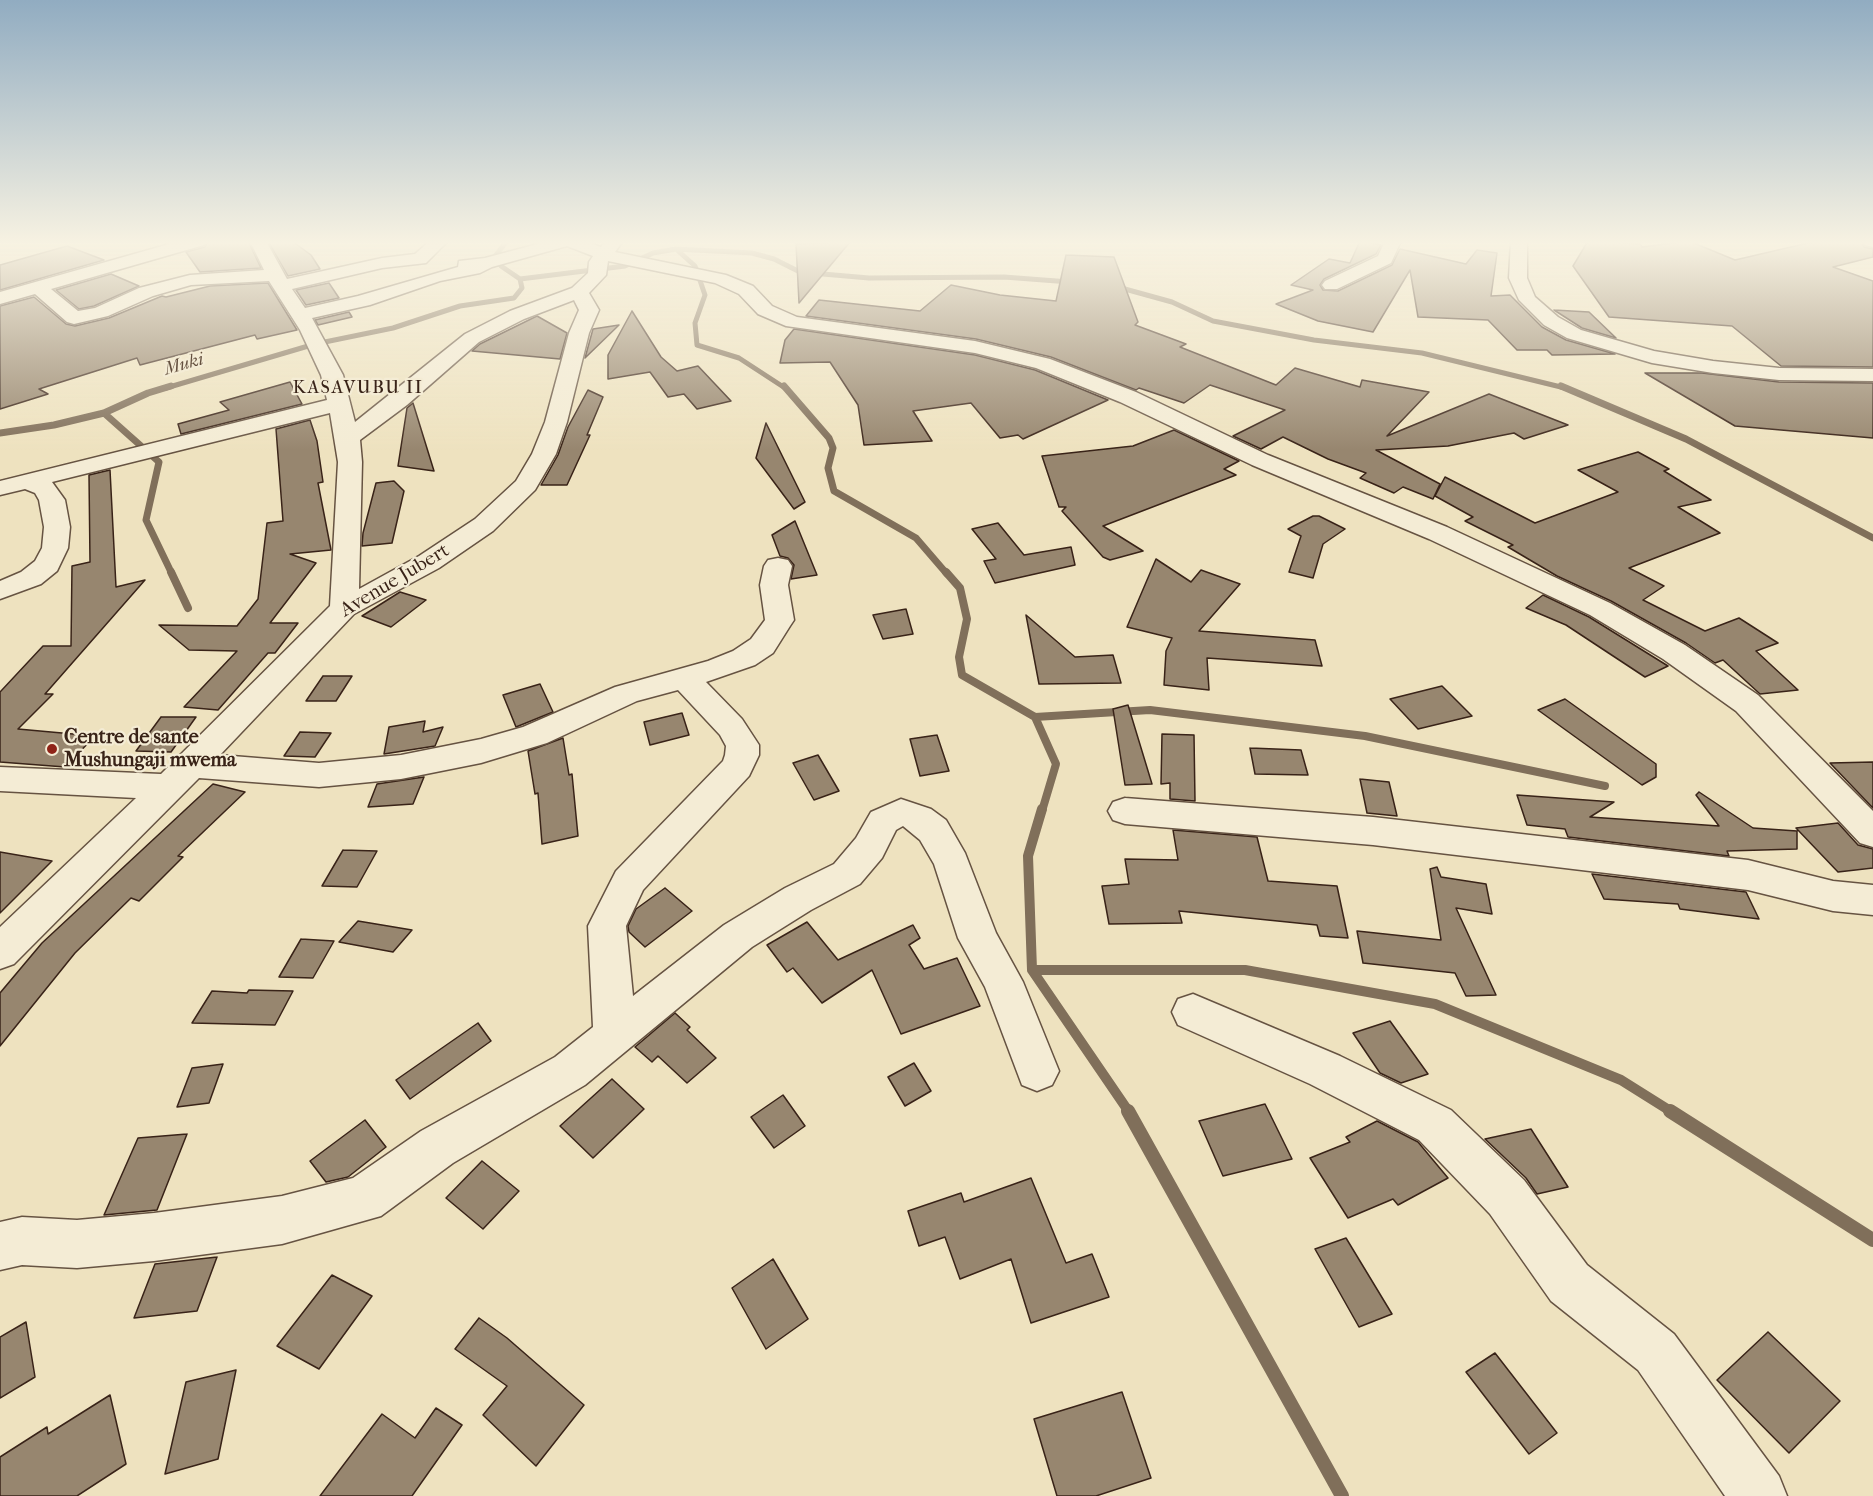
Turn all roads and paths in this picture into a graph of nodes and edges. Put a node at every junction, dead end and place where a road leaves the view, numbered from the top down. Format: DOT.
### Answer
graph roads {
  1 [pos="66,311"];
  2 [pos="104,311"];
  3 [pos="298,311"];
  4 [pos="320,311"];
  5 [pos="524,311"];
  6 [pos="589,311"];
  7 [pos="767,311"];
  8 [pos="1541,311"];
  9 [pos="301,315"];
  10 [pos="1873,375"];
  11 [pos="339,404"];
  12 [pos="348,438"];
  13 [pos="27,481"];
  14 [pos="0,488"];
  15 [pos="778,566"];
  16 [pos="0,591"];
  17 [pos="344,608"];
  18 [pos="684,676"];
  19 [pos="180,776"];
  20 [pos="0,778"];
  21 [pos="1125,811"];
  22 [pos="1873,833"];
  23 [pos="1873,900"];
  24 [pos="0,952"];
  25 [pos="1193,1012"];
  26 [pos="615,1035"];
  27 [pos="1037,1071"];
  28 [pos="0,1246"];
  29 [pos="1759,1496"];
  1 -- 2 [label="street"];
  3 -- 9 [label="street"];
  4 -- 9 [label="street"];
  5 -- 12 [label="street"];
  6 -- 17 [label="street, Avenue Jubert"];
  7 -- 22 [label="street"];
  8 -- 10 [label="street"];
  9 -- 11 [label="street"];
  11 -- 12 [label="street"];
  11 -- 13 [label="street"];
  12 -- 17 [label="street"];
  13 -- 14 [label="street"];
  13 -- 16 [label="street"];
  15 -- 18 [label="street"];
  17 -- 19 [label="street, Avenue Jubert"];
  18 -- 19 [label="street"];
  18 -- 26 [label="street"];
  19 -- 20 [label="street"];
  19 -- 24 [label="street, Avenue Jubert"];
  21 -- 23 [label="street"];
  25 -- 29 [label="street"];
  26 -- 27 [label="street"];
  26 -- 28 [label="street"];
}
